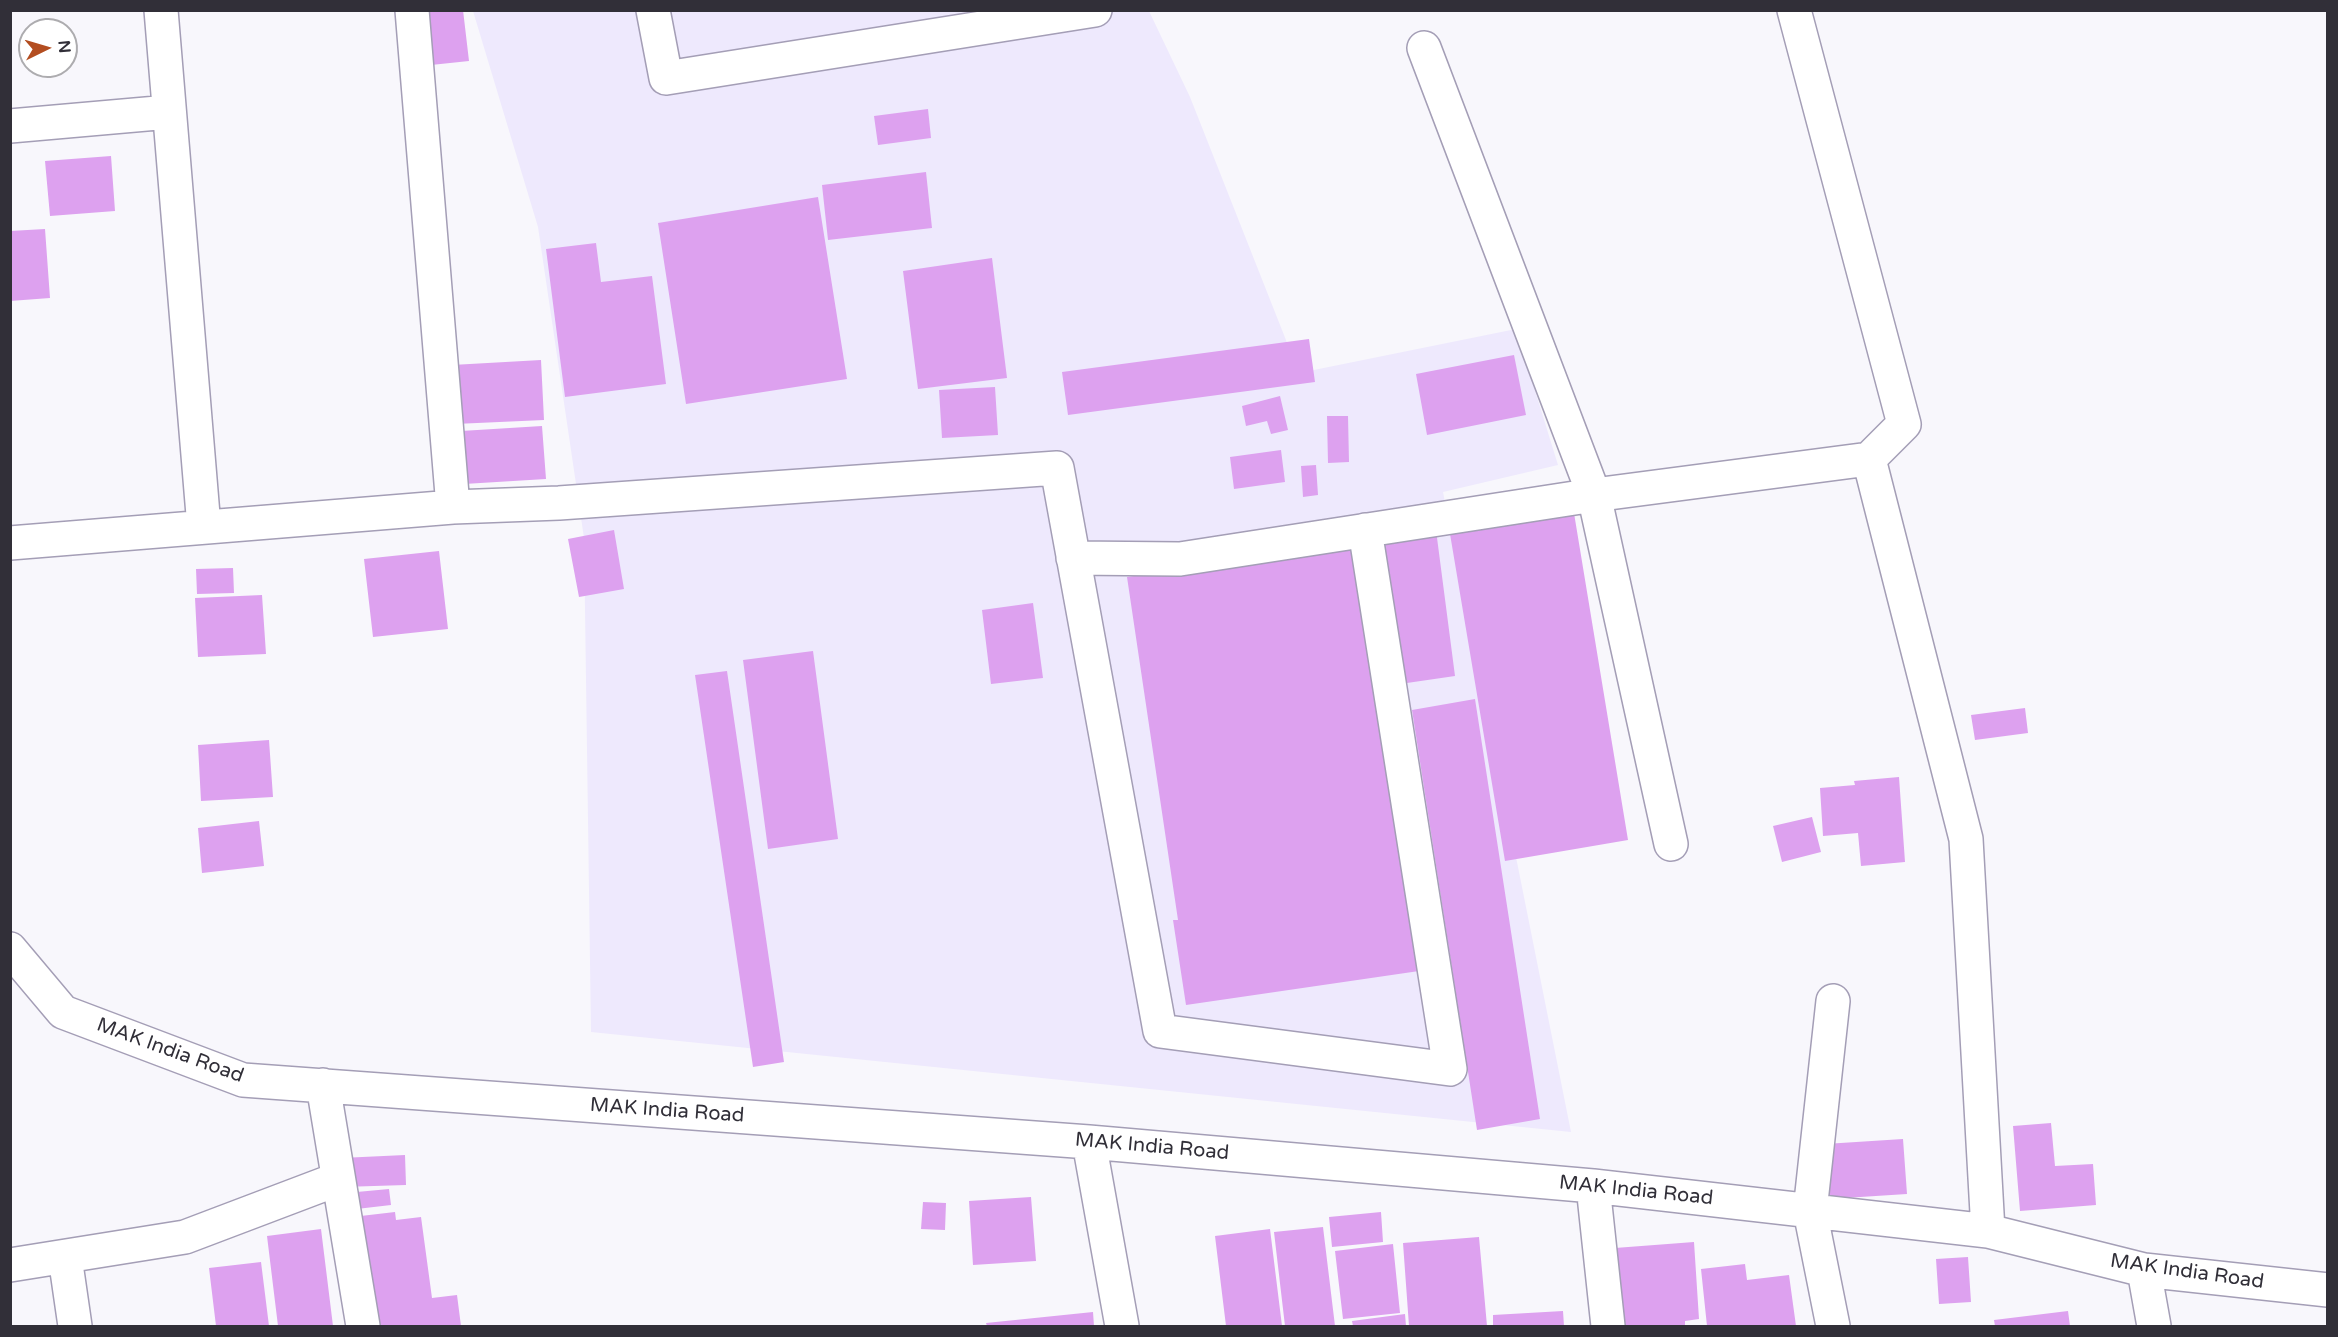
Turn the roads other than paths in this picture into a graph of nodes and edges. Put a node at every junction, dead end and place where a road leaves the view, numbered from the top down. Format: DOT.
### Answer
graph roads {
  1 [pos="161,10"];
  2 [pos="412,10"];
  3 [pos="653,10"];
  4 [pos="1095,10"];
  5 [pos="1794,10"];
  6 [pos="1424,48"];
  7 [pos="169,112"];
  8 [pos="10,126"];
  9 [pos="1869,459"];
  10 [pos="1594,495"];
  11 [pos="453,507"];
  12 [pos="204,527"];
  13 [pos="1365,530"];
  14 [pos="10,543"];
  15 [pos="1072,558"];
  16 [pos="1671,844"];
  17 [pos="10,949"];
  18 [pos="1833,1001"];
  19 [pos="323,1085"];
  20 [pos="1089,1142"];
  21 [pos="338,1179"];
  22 [pos="1593,1186"];
  23 [pos="1810,1211"];
  24 [pos="1988,1231"];
  25 [pos="65,1257"];
  26 [pos="10,1265"];
  27 [pos="2144,1270"];
  28 [pos="2328,1290"];
  29 [pos="75,1326"];
  30 [pos="363,1326"];
  31 [pos="1122,1326"];
  32 [pos="1608,1326"];
  33 [pos="1833,1326"];
  34 [pos="2154,1326"];
  1 -- 7 [label="street"];
  2 -- 11 [label="street"];
  3 -- 4 [label="street"];
  5 -- 9 [label="street"];
  6 -- 10 [label="street"];
  7 -- 8 [label="street"];
  7 -- 12 [label="street"];
  9 -- 10 [label="street"];
  9 -- 24 [label="street"];
  10 -- 13 [label="street"];
  10 -- 16 [label="street"];
  11 -- 12 [label="street"];
  11 -- 15 [label="street"];
  12 -- 14 [label="street"];
  13 -- 15 [label="street"];
  13 -- 15 [label="street"];
  17 -- 19 [label="street, MAK India Road"];
  18 -- 23 [label="street"];
  19 -- 20 [label="street, MAK India Road"];
  19 -- 21 [label="street"];
  20 -- 22 [label="street, MAK India Road"];
  20 -- 31 [label="street"];
  21 -- 25 [label="street"];
  21 -- 30 [label="street"];
  22 -- 23 [label="street, MAK India Road"];
  22 -- 32 [label="street"];
  23 -- 24 [label="street, MAK India Road"];
  23 -- 33 [label="street"];
  24 -- 27 [label="street, MAK India Road"];
  25 -- 26 [label="street"];
  25 -- 29 [label="street"];
  27 -- 28 [label="street, MAK India Road"];
  27 -- 34 [label="street"];
}
